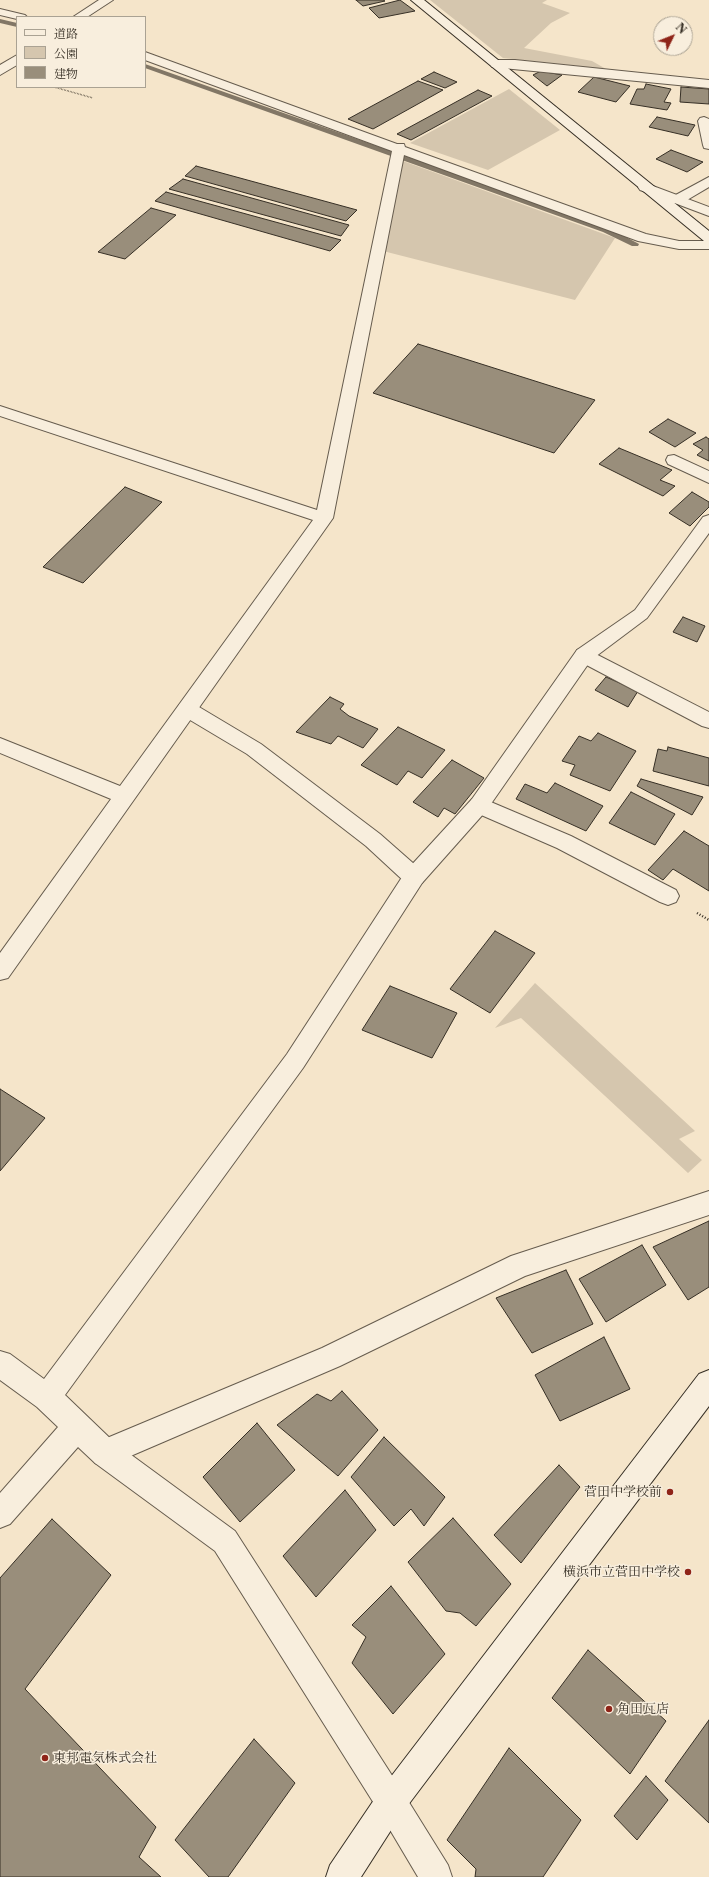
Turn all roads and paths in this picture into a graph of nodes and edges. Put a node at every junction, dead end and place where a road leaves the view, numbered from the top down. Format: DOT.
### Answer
graph roads {
  1 [pos="107,0"];
  2 [pos="417,0"];
  3 [pos="0,12"];
  4 [pos="17,16"];
  5 [pos="81,16"];
  6 [pos="146,56"];
  7 [pos="16,60"];
  8 [pos="496,64"];
  9 [pos="0,70"];
  10 [pos="709,84"];
  11 [pos="58,88"];
  12 [pos="93,98"];
  13 [pos="704,121"];
  14 [pos="709,145"];
  15 [pos="399,147"];
  16 [pos="709,181"];
  17 [pos="645,187"];
  18 [pos="677,200"];
  19 [pos="709,212"];
  20 [pos="709,238"];
  21 [pos="709,245"];
  22 [pos="0,410"];
  23 [pos="674,460"];
  24 [pos="709,478"];
  25 [pos="324,518"];
  26 [pos="709,521"];
  27 [pos="584,656"];
  28 [pos="187,709"];
  29 [pos="709,721"];
  30 [pos="0,745"];
  31 [pos="124,796"];
  32 [pos="479,804"];
  33 [pos="414,876"];
  34 [pos="668,896"];
  35 [pos="0,971"];
  36 [pos="709,1203"];
  37 [pos="0,1364"];
  38 [pos="709,1384"];
  39 [pos="47,1397"];
  40 [pos="78,1426"];
  41 [pos="105,1453"];
  42 [pos="0,1514"];
  43 [pos="391,1802"];
  44 [pos="342,1877"];
  45 [pos="436,1877"];
  1 -- 5 [label="street"];
  2 -- 8 [label="street"];
  3 -- 4 [label="street"];
  6 -- 15 [label="street"];
  7 -- 9 [label="street"];
  8 -- 10 [label="street"];
  8 -- 17 [label="street"];
  11 -- 12 [label="path"];
  13 -- 14 [label="street"];
  15 -- 21 [label="street"];
  15 -- 25 [label="street"];
  16 -- 18 [label="street"];
  17 -- 18 [label="street"];
  17 -- 20 [label="street"];
  18 -- 19 [label="street"];
  22 -- 25 [label="street"];
  23 -- 24 [label="street"];
  25 -- 28 [label="street"];
  26 -- 27 [label="street"];
  27 -- 29 [label="street"];
  27 -- 32 [label="street"];
  28 -- 31 [label="street"];
  28 -- 33 [label="street"];
  30 -- 31 [label="street"];
  31 -- 35 [label="street"];
  32 -- 33 [label="street"];
  32 -- 34 [label="street"];
  33 -- 39 [label="street"];
  36 -- 41 [label="street"];
  37 -- 39 [label="street"];
  38 -- 43 [label="street"];
  39 -- 40 [label="street"];
  40 -- 41 [label="street"];
  40 -- 42 [label="street"];
  41 -- 43 [label="street"];
  43 -- 44 [label="street"];
  43 -- 45 [label="street"];
}
